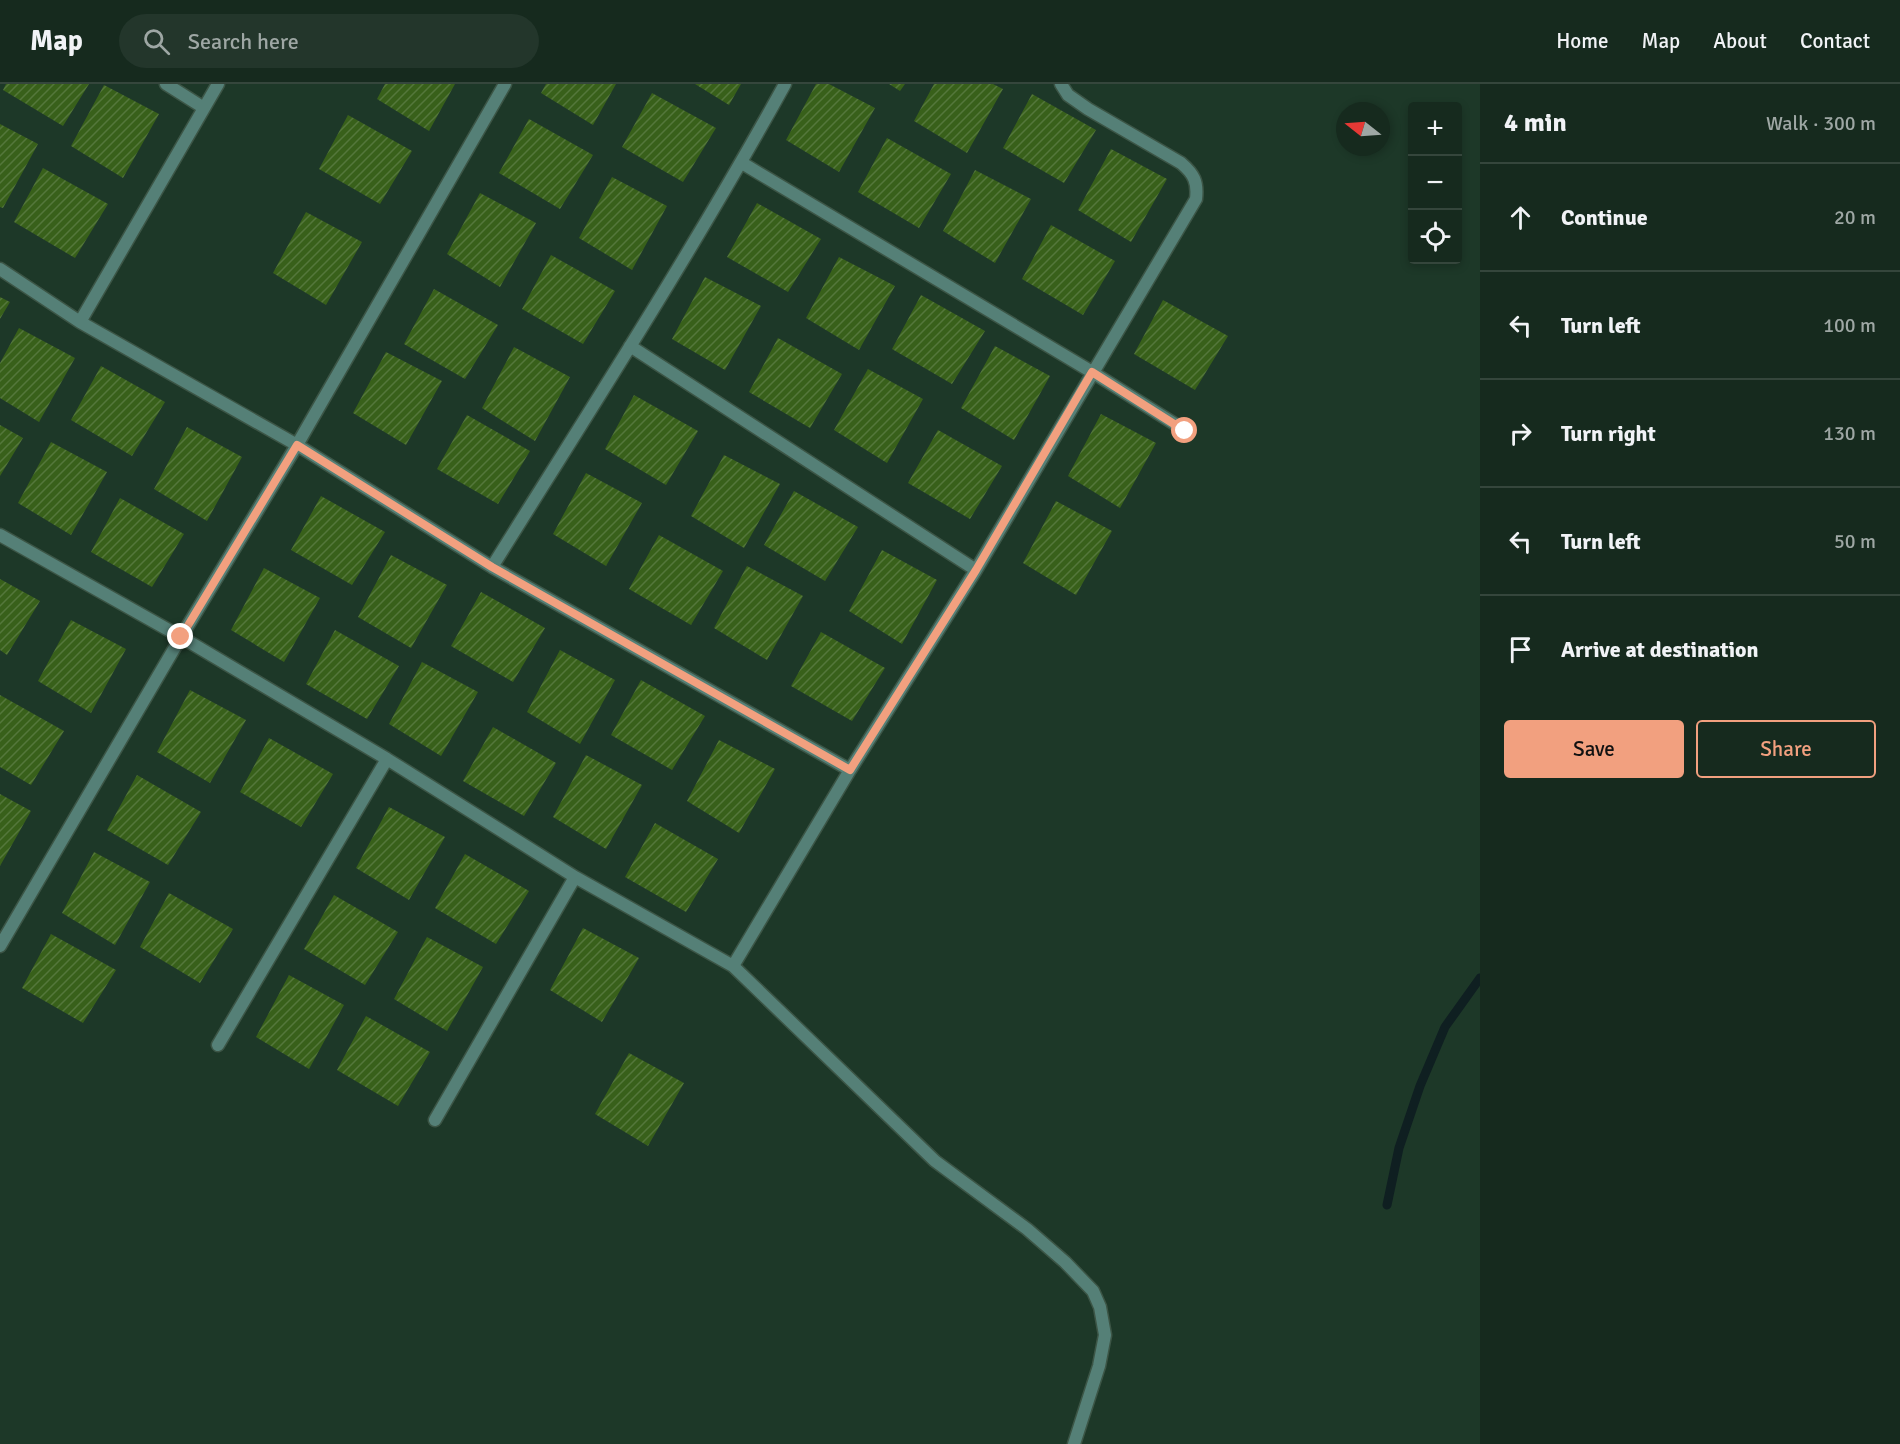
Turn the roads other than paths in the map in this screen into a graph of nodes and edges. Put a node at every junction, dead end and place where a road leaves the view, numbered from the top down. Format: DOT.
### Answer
graph roads {
  1 [pos="166,84"];
  2 [pos="218,84"];
  3 [pos="505,84"];
  4 [pos="785,84"];
  5 [pos="1061,84"];
  6 [pos="204,108"];
  7 [pos="742,163"];
  8 [pos="0,269"];
  9 [pos="80,322"];
  10 [pos="630,346"];
  11 [pos="1092,372"];
  12 [pos="1185,431"];
  13 [pos="297,445"];
  14 [pos="0,535"];
  15 [pos="492,567"];
  16 [pos="976,570"];
  17 [pos="181,637"];
  18 [pos="387,759"];
  19 [pos="850,770"];
  20 [pos="575,877"];
  21 [pos="0,946"];
  22 [pos="733,966"];
  23 [pos="218,1045"];
  24 [pos="435,1120"];
  25 [pos="1074,1444"];
  1 -- 6 [label="street"];
  2 -- 6 [label="street"];
  3 -- 13 [label="street"];
  4 -- 7 [label="street"];
  5 -- 11 [label="street"];
  6 -- 9 [label="street"];
  7 -- 10 [label="street"];
  7 -- 11 [label="street"];
  8 -- 9 [label="street"];
  9 -- 13 [label="street"];
  10 -- 15 [label="street"];
  10 -- 16 [label="street"];
  11 -- 12 [label="street"];
  11 -- 16 [label="street"];
  13 -- 15 [label="street"];
  13 -- 17 [label="street"];
  14 -- 17 [label="street"];
  15 -- 19 [label="street"];
  16 -- 19 [label="street"];
  17 -- 18 [label="street"];
  17 -- 21 [label="street"];
  18 -- 20 [label="street"];
  18 -- 23 [label="street"];
  19 -- 22 [label="street"];
  20 -- 22 [label="street"];
  20 -- 24 [label="street"];
  22 -- 25 [label="street"];
}
